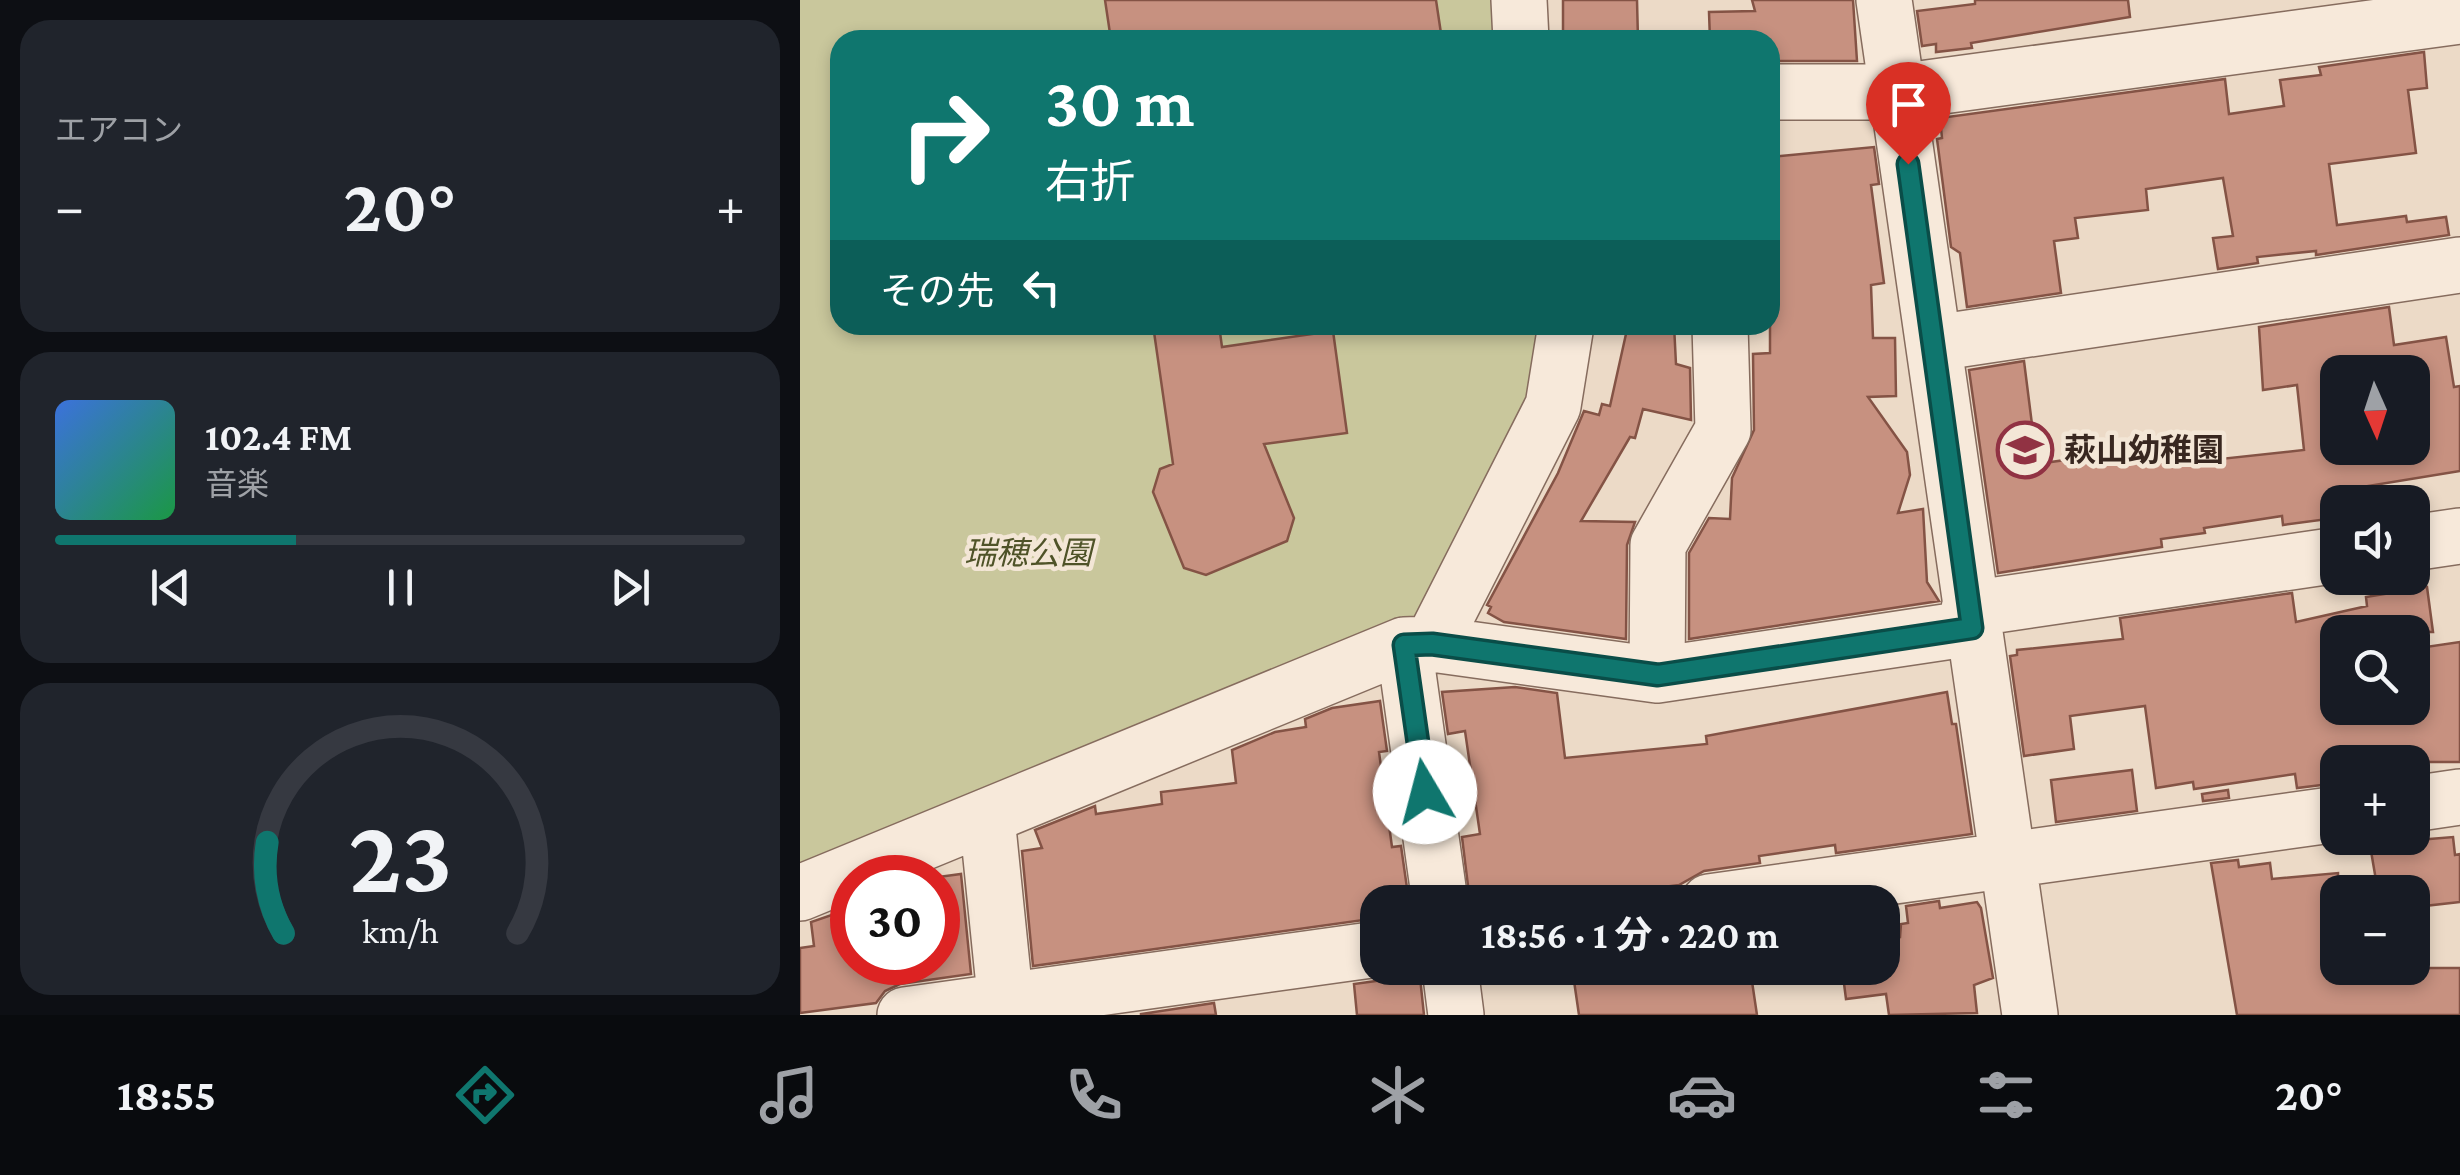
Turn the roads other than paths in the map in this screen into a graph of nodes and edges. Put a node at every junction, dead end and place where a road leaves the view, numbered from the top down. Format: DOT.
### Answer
graph roads {
  1 [pos="1519,0"];
  2 [pos="1884,0"];
  3 [pos="2459,15"];
  4 [pos="1520,30"];
  5 [pos="1780,92"];
  6 [pos="1898,92"];
  7 [pos="2460,265"];
  8 [pos="1564,335"];
  9 [pos="1720,335"];
  10 [pos="1935,343"];
  11 [pos="2460,536"];
  12 [pos="2430,540"];
  13 [pos="2320,557"];
  14 [pos="1970,619"];
  15 [pos="1418,645"];
  16 [pos="1658,675"];
  17 [pos="2460,797"];
  18 [pos="2430,801"];
  19 [pos="2320,817"];
  20 [pos="987,818"];
  21 [pos="2008,860"];
  22 [pos="1439,885"];
  23 [pos="1830,885"];
  24 [pos="800,893"];
  25 [pos="1360,952"];
  26 [pos="1452,985"];
  27 [pos="1006,1008"];
  28 [pos="905,1015"];
  29 [pos="1456,1015"];
  30 [pos="2030,1015"];
  1 -- 4 [label="street"];
  2 -- 6 [label="street"];
  3 -- 6 [label="street"];
  5 -- 6 [label="street"];
  6 -- 10 [label="street"];
  7 -- 10 [label="street"];
  8 -- 15 [label="street"];
  9 -- 16 [label="street"];
  10 -- 14 [label="street"];
  11 -- 12 [label="street"];
  13 -- 14 [label="street"];
  14 -- 16 [label="street"];
  14 -- 21 [label="street"];
  15 -- 16 [label="street"];
  15 -- 20 [label="street"];
  15 -- 22 [label="street"];
  17 -- 18 [label="street"];
  19 -- 21 [label="street"];
  20 -- 24 [label="street"];
  20 -- 27 [label="street"];
  21 -- 23 [label="street"];
  21 -- 30 [label="street"];
  25 -- 27 [label="street"];
  26 -- 29 [label="street"];
  27 -- 28 [label="street"];
}
